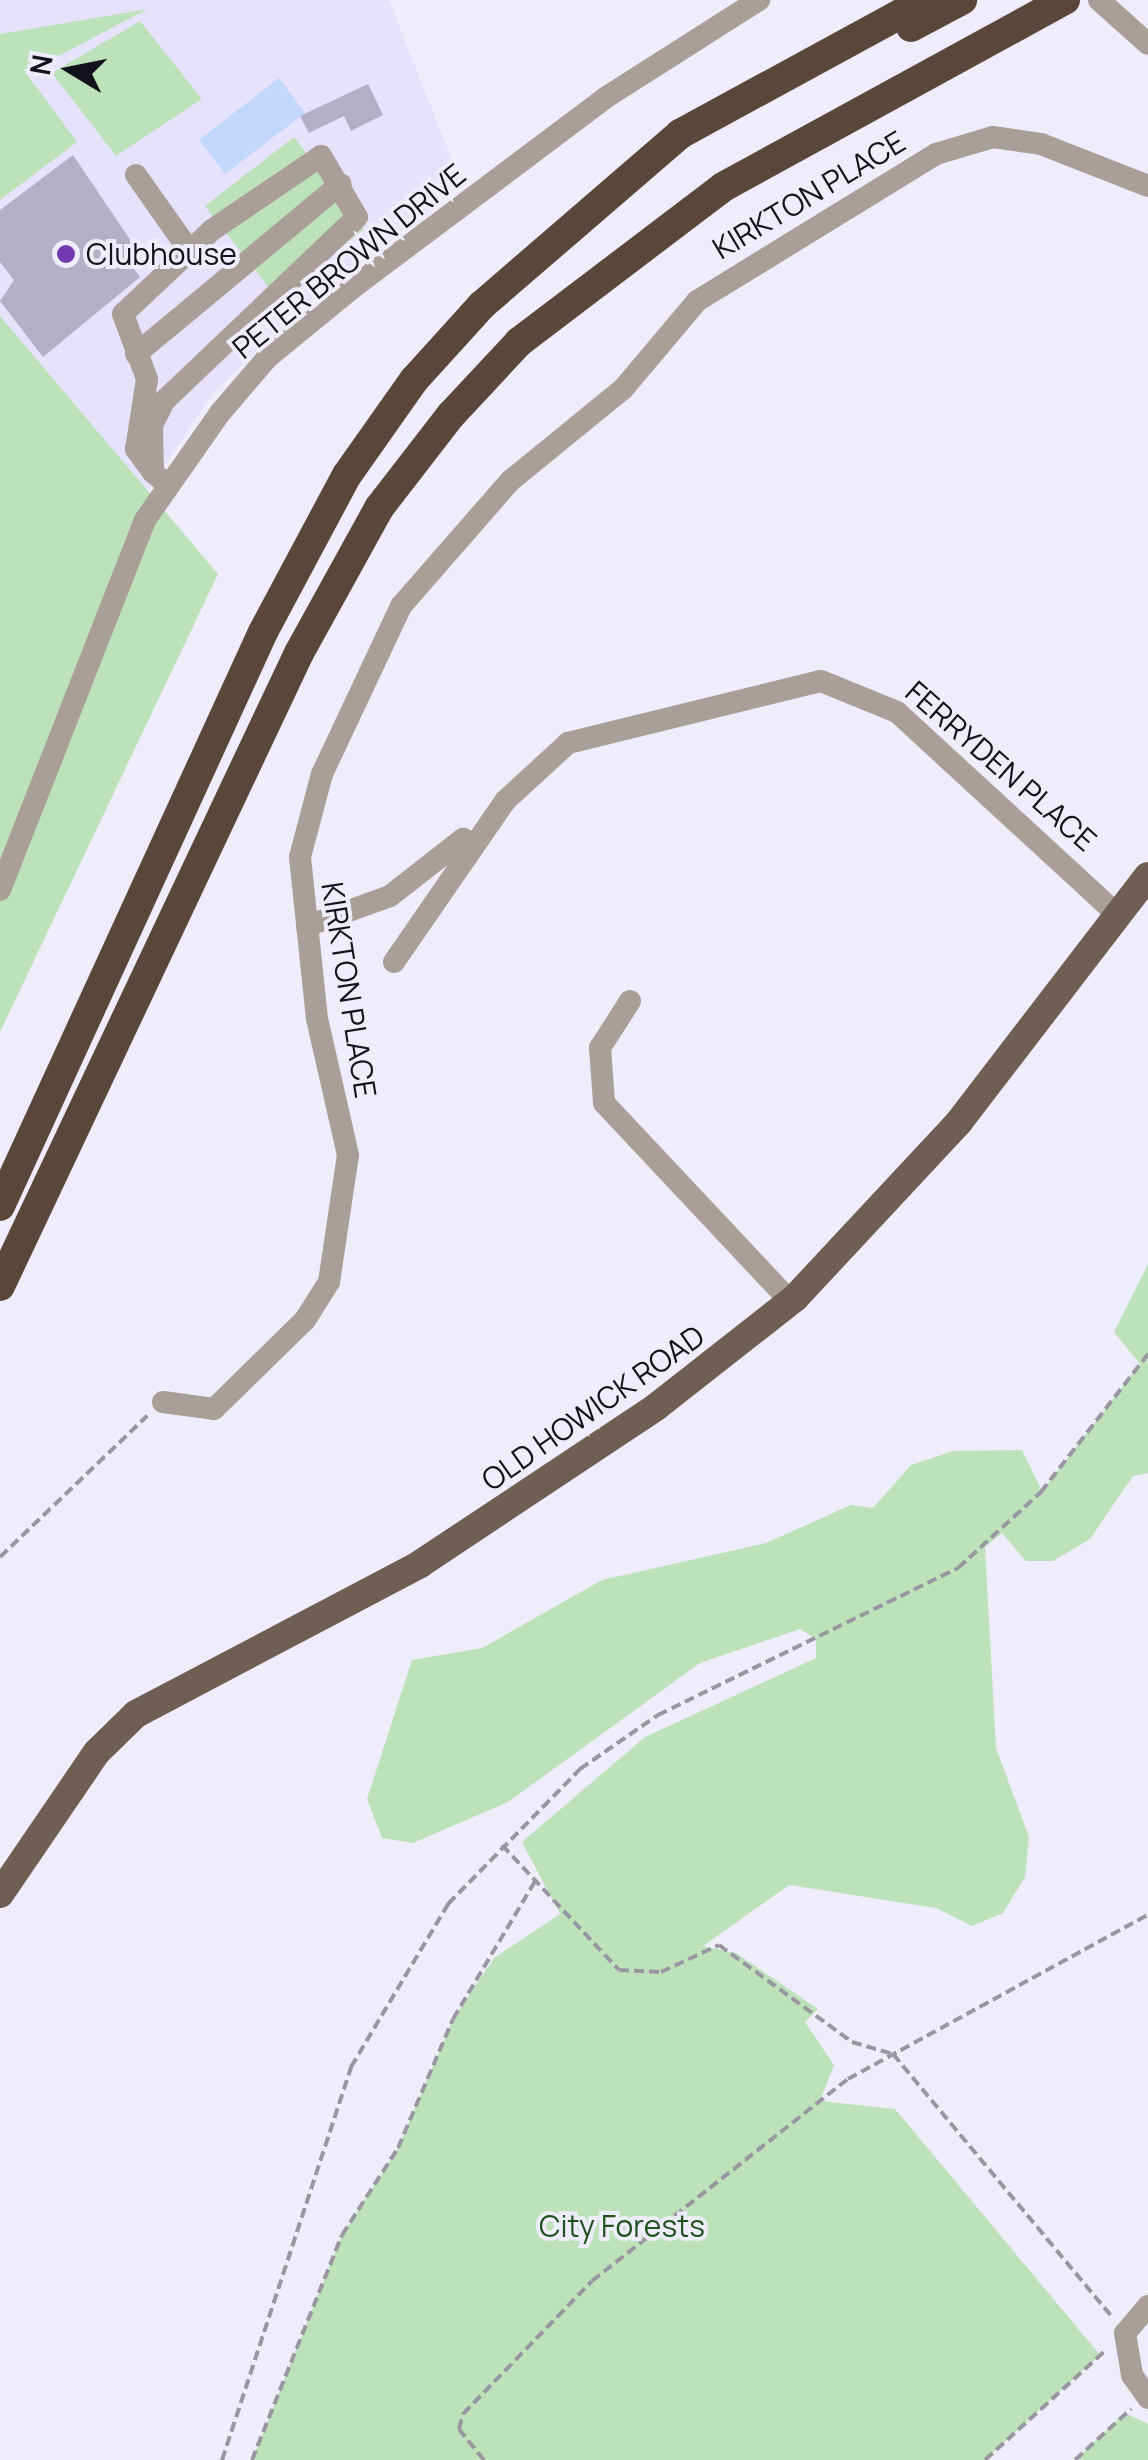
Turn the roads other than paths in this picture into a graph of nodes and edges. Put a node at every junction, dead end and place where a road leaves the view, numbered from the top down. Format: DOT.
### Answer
graph roads {
  1 [pos="760,0"];
  2 [pos="926,0"];
  3 [pos="962,0"];
  4 [pos="1064,0"];
  5 [pos="1099,0"];
  6 [pos="1148,44"];
  7 [pos="136,176"];
  8 [pos="341,184"];
  9 [pos="1148,186"];
  10 [pos="576,222"];
  11 [pos="189,250"];
  12 [pos="136,354"];
  13 [pos="160,478"];
  14 [pos="505,802"];
  15 [pos="1148,876"];
  16 [pos="0,890"];
  17 [pos="1116,914"];
  18 [pos="307,926"];
  19 [pos="394,962"];
  20 [pos="630,1002"];
  21 [pos="0,1206"];
  22 [pos="0,1286"];
  23 [pos="790,1301"];
  24 [pos="163,1402"];
  25 [pos="0,1894"];
  26 [pos="1148,2306"];
  27 [pos="1148,2397"];
  1 -- 13 [label="street, PETER BROWN DRIVE"];
  2 -- 10 [label="highway"];
  3 -- 10 [label="highway"];
  4 -- 22 [label="highway"];
  5 -- 6 [label="street"];
  7 -- 11 [label="street"];
  8 -- 11 [label="street"];
  8 -- 12 [label="street"];
  8 -- 13 [label="street"];
  9 -- 18 [label="street, KIRKTON PLACE"];
  10 -- 21 [label="highway"];
  11 -- 12 [label="street"];
  12 -- 13 [label="street"];
  13 -- 16 [label="street, PETER BROWN DRIVE"];
  14 -- 17 [label="street, FERRYDEN PLACE"];
  14 -- 18 [label="street, FERRYDEN PLACE"];
  14 -- 19 [label="street, FERRYDEN PLACE"];
  15 -- 17 [label="main road, OLD HOWICK ROAD"];
  17 -- 23 [label="main road, OLD HOWICK ROAD"];
  18 -- 24 [label="street, KIRKTON PLACE"];
  20 -- 23 [label="street"];
  23 -- 25 [label="main road, OLD HOWICK ROAD"];
  26 -- 27 [label="street"];
}
